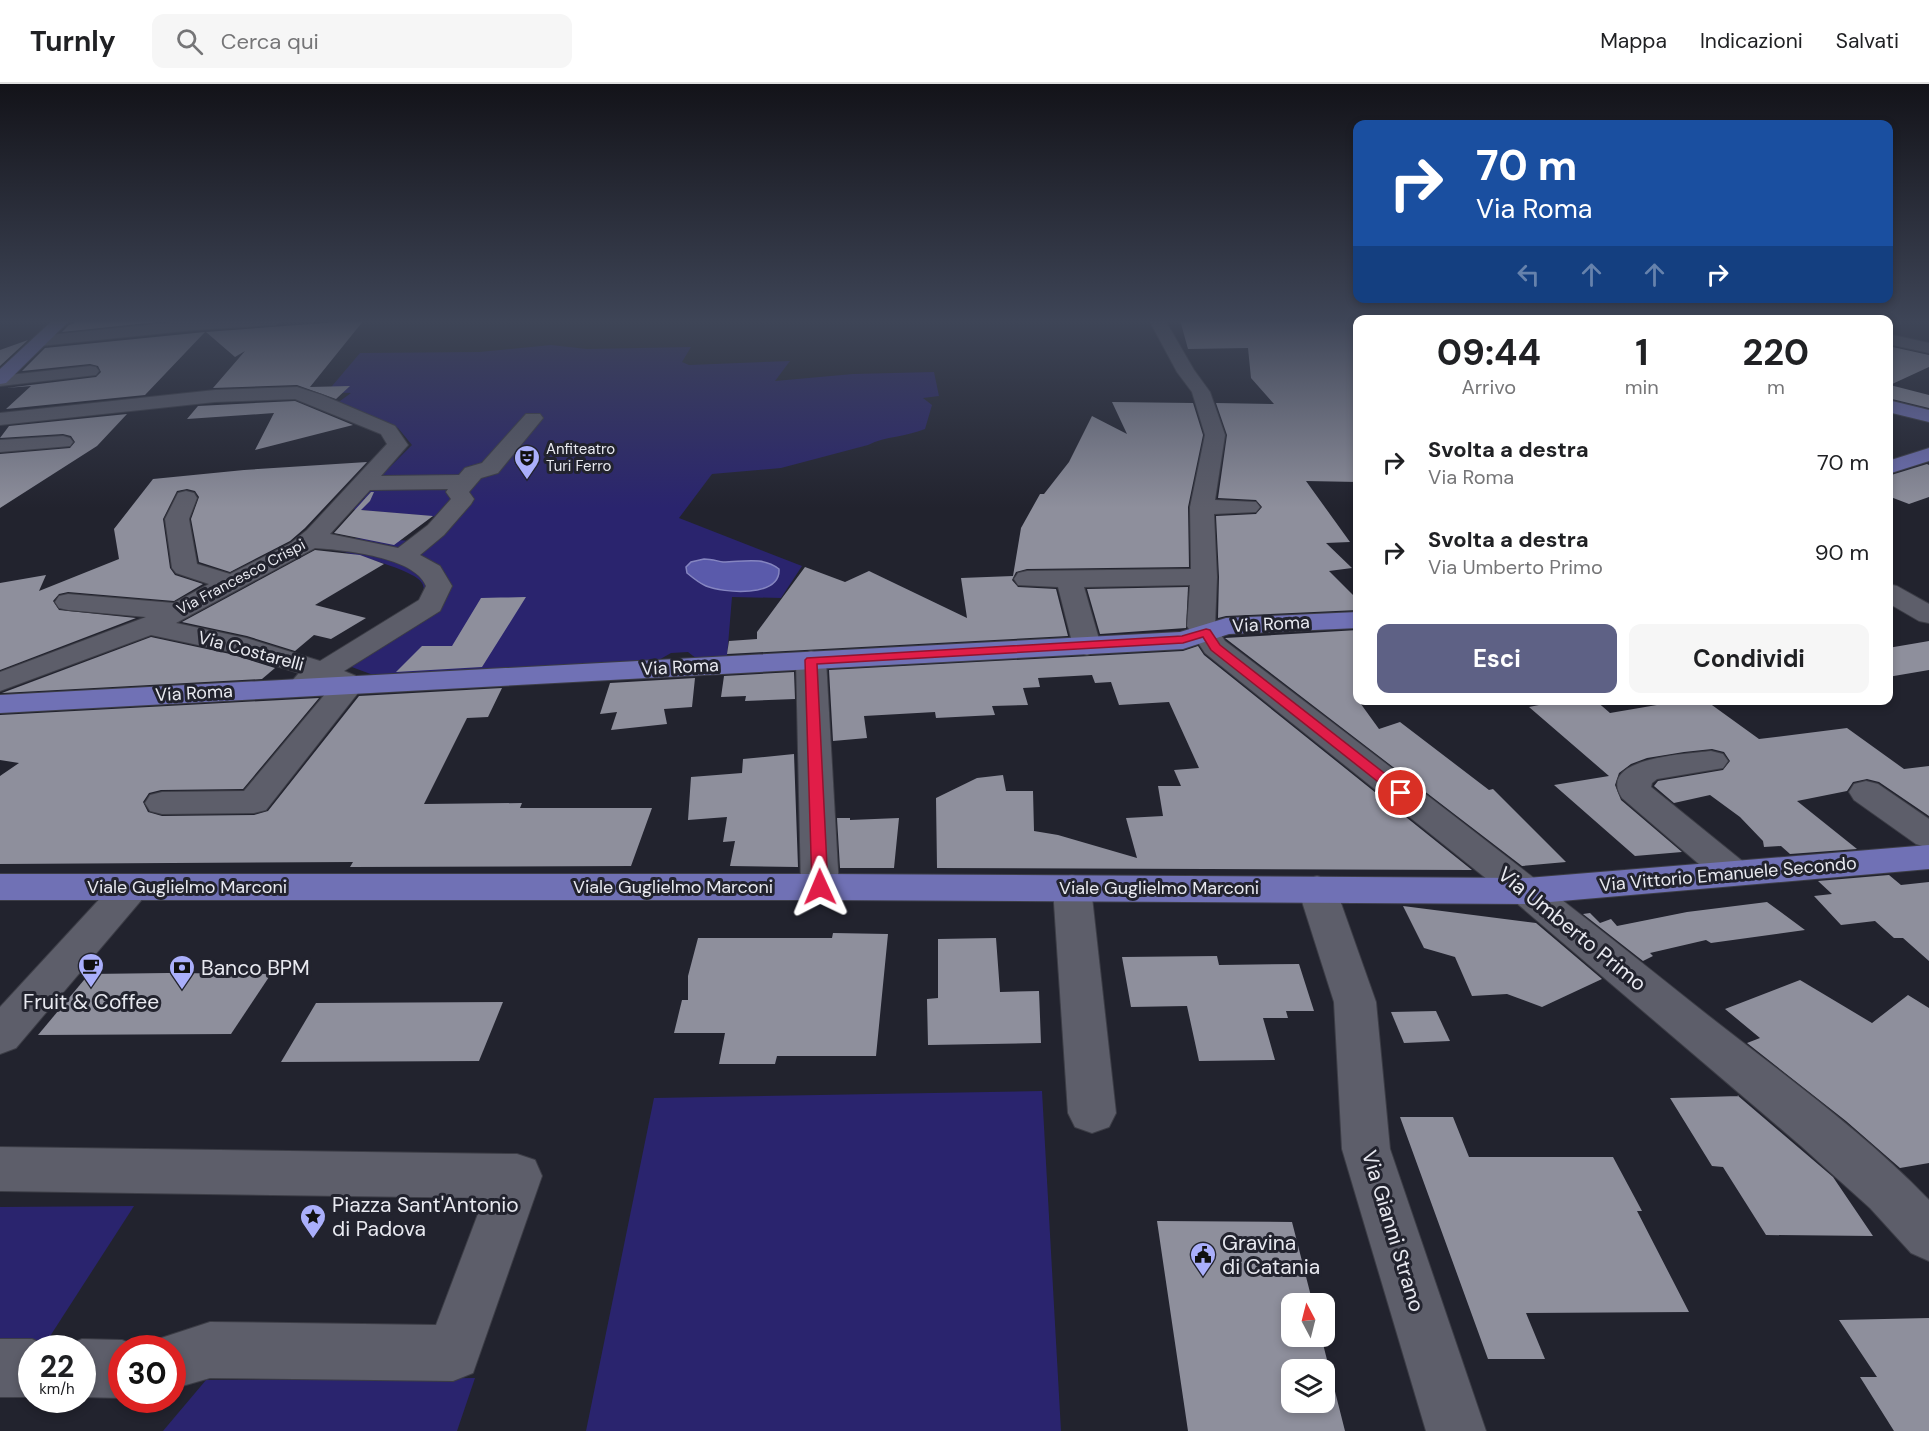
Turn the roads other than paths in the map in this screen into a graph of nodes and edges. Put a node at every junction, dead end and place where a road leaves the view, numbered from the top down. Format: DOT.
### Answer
graph roads {
  1 [pos="1194,383"];
  2 [pos="1893,407"];
  3 [pos="1929,416"];
  4 [pos="533,418"];
  5 [pos="0,419"];
  6 [pos="63,442"];
  7 [pos="0,446"];
  8 [pos="1929,454"];
  9 [pos="1893,466"];
  10 [pos="466,482"];
  11 [pos="365,483"];
  12 [pos="186,498"];
  13 [pos="1202,507"];
  14 [pos="1248,507"];
  15 [pos="310,540"];
  16 [pos="402,557"];
  17 [pos="1204,577"];
  18 [pos="1027,579"];
  19 [pos="1069,579"];
  20 [pos="231,583"];
  21 [pos="1893,595"];
  22 [pos="68,602"];
  23 [pos="178,611"];
  24 [pos="1929,615"];
  25 [pos="1353,620"];
  26 [pos="149,626"];
  27 [pos="1206,633"];
  28 [pos="1087,646"];
  29 [pos="811,660"];
  30 [pos="309,679"];
  31 [pos="0,682"];
  32 [pos="351,684"];
  33 [pos="0,704"];
  34 [pos="1711,761"];
  35 [pos="1866,792"];
  36 [pos="162,803"];
  37 [pos="1929,836"];
  38 [pos="1929,857"];
  39 [pos="1733,873"];
  40 [pos="0,886"];
  41 [pos="820,887"];
  42 [pos="130,888"];
  43 [pos="1072,888"];
  44 [pos="1317,889"];
  45 [pos="1527,891"];
  46 [pos="0,1036"];
  47 [pos="1092,1113"];
  48 [pos="0,1169"];
  49 [pos="1929,1236"];
  50 [pos="186,1357"];
  51 [pos="0,1368"];
  52 [pos="18,1368"];
  53 [pos="1456,1431"];
  1 -- 13 [label="street"];
  2 -- 3 [label="main road"];
  4 -- 10 [label="street"];
  5 -- 11 [label="street, Via Francesco Crispi"];
  6 -- 7 [label="street"];
  8 -- 9 [label="main road"];
  10 -- 11 [label="street"];
  10 -- 16 [label="street"];
  11 -- 15 [label="street, Via Francesco Crispi"];
  12 -- 20 [label="street"];
  13 -- 14 [label="street"];
  13 -- 17 [label="street"];
  15 -- 16 [label="street"];
  15 -- 20 [label="street, Via Francesco Crispi"];
  16 -- 30 [label="street"];
  17 -- 19 [label="street"];
  17 -- 27 [label="street"];
  18 -- 19 [label="street"];
  19 -- 28 [label="street"];
  20 -- 23 [label="street, Via Francesco Crispi"];
  21 -- 24 [label="street"];
  22 -- 23 [label="street"];
  23 -- 26 [label="street, Via Francesco Crispi"];
  25 -- 27 [label="main road, Via Roma"];
  26 -- 30 [label="street, Via Costarelli"];
  26 -- 31 [label="street, Via Francesco Crispi"];
  27 -- 28 [label="main road, Via Roma"];
  27 -- 45 [label="street, Via Umberto Primo"];
  28 -- 29 [label="main road, Via Roma"];
  29 -- 32 [label="main road, Via Roma"];
  29 -- 41 [label="street"];
  30 -- 32 [label="main road, Via Roma"];
  30 -- 33 [label="main road, Via Roma"];
  32 -- 36 [label="street"];
  34 -- 39 [label="street"];
  35 -- 37 [label="street"];
  38 -- 39 [label="main road, Via Vittorio Emanuele Secondo"];
  39 -- 45 [label="main road, Via Vittorio Emanuele Secondo"];
  40 -- 42 [label="main road, Viale Guglielmo Marconi"];
  41 -- 42 [label="main road, Viale Guglielmo Marconi"];
  41 -- 43 [label="main road, Viale Guglielmo Marconi"];
  42 -- 46 [label="street"];
  43 -- 44 [label="main road, Viale Guglielmo Marconi"];
  43 -- 47 [label="street"];
  44 -- 45 [label="main road, Viale Guglielmo Marconi"];
  44 -- 53 [label="street, Via Gianni Strano"];
  45 -- 49 [label="street, Via Umberto Primo"];
  48 -- 50 [label="street"];
  51 -- 52 [label="street"];
}
